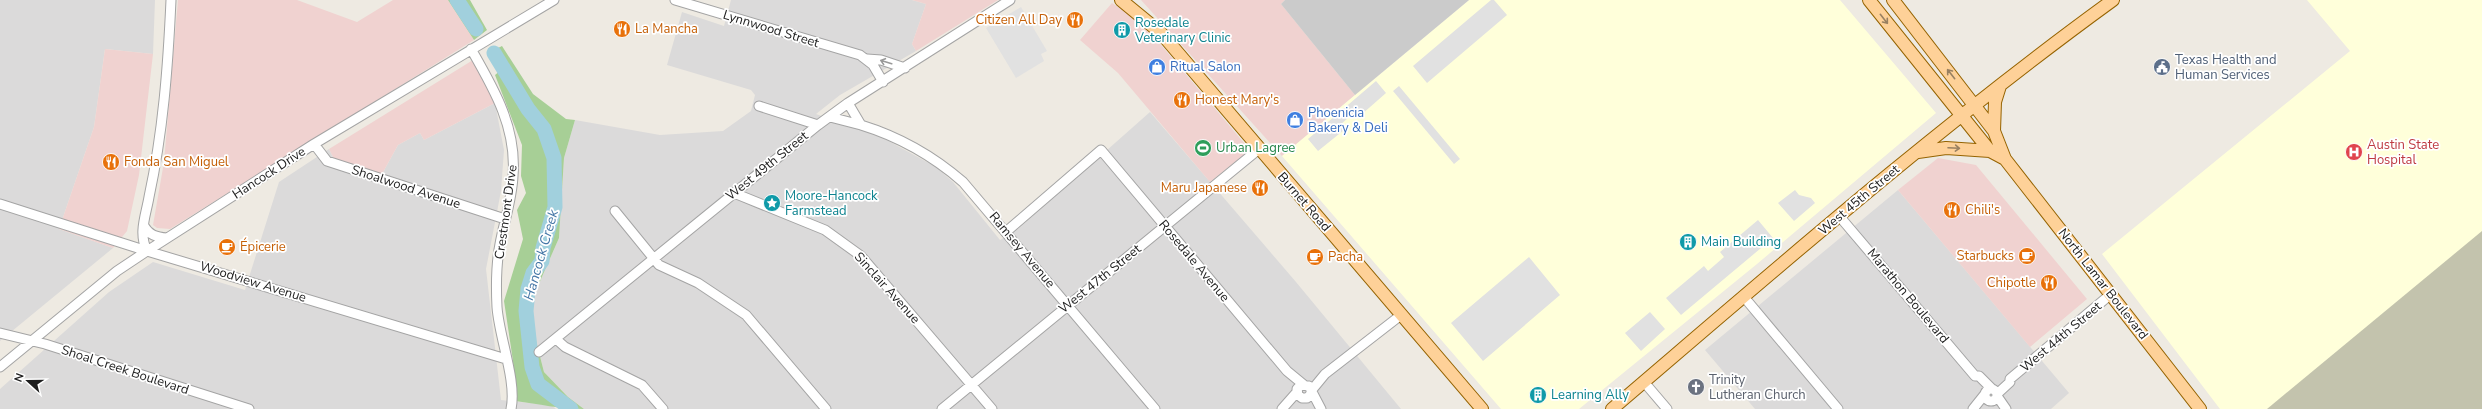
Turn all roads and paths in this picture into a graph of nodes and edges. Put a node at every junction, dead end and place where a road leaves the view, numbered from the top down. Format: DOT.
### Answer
graph roads {
  1 [pos="170,0"];
  2 [pos="554,0"];
  3 [pos="674,0"];
  4 [pos="1010,0"];
  5 [pos="1869,0"];
  6 [pos="1893,0"];
  7 [pos="2112,0"];
  8 [pos="1126,2"];
  9 [pos="471,49"];
  10 [pos="867,59"];
  11 [pos="905,68"];
  12 [pos="883,82"];
  13 [pos="2000,86"];
  14 [pos="848,103"];
  15 [pos="1976,105"];
  16 [pos="759,106"];
  17 [pos="1962,116"];
  18 [pos="830,117"];
  19 [pos="818,125"];
  20 [pos="861,125"];
  21 [pos="1994,131"];
  22 [pos="314,144"];
  23 [pos="1259,149"];
  24 [pos="1990,151"];
  25 [pos="1917,152"];
  26 [pos="2005,159"];
  27 [pos="734,193"];
  28 [pos="0,204"];
  29 [pos="615,211"];
  30 [pos="1840,217"];
  31 [pos="505,219"];
  32 [pos="144,226"];
  33 [pos="1165,227"];
  34 [pos="1007,231"];
  35 [pos="167,238"];
  36 [pos="147,251"];
  37 [pos="654,258"];
  38 [pos="2111,294"];
  39 [pos="1744,297"];
  40 [pos="1068,304"];
  41 [pos="1401,315"];
  42 [pos="0,333"];
  43 [pos="556,339"];
  44 [pos="33,341"];
  45 [pos="539,352"];
  46 [pos="506,358"];
  47 [pos="0,368"];
  48 [pos="1644,382"];
  49 [pos="971,385"];
  50 [pos="1304,391"];
  51 [pos="1991,395"];
  52 [pos="249,409"];
  53 [pos="511,409"];
  54 [pos="663,409"];
  55 [pos="826,409"];
  56 [pos="942,409"];
  57 [pos="992,409"];
  58 [pos="1155,409"];
  59 [pos="1282,409"];
  60 [pos="1315,409"];
  61 [pos="1320,409"];
  62 [pos="1482,409"];
  63 [pos="1612,409"];
  64 [pos="1667,409"];
  65 [pos="1838,409"];
  66 [pos="1973,409"];
  67 [pos="1977,409"];
  68 [pos="1999,409"];
  69 [pos="2006,409"];
  70 [pos="2200,409"];
  1 -- 32 [label="street"];
  2 -- 9 [label="street, Hancock Drive"];
  3 -- 10 [label="street, Lynnwood Street"];
  4 -- 11 [label="street, West 49th Street"];
  5 -- 17 [label="main road, North Lamar Boulevard, one-way"];
  15 -- 6 [label="main road, North Lamar Boulevard, one-way"];
  7 -- 13 [label="main road, West 45th Street"];
  8 -- 23 [label="main road, Burnet Road"];
  9 -- 22 [label="street, Hancock Drive"];
  9 -- 31 [label="street, Crestmont Drive"];
  11 -- 10 [label="street, Lynnwood Street, one-way"];
  10 -- 12 [label="street"];
  11 -- 12 [label="street, West 49th Street"];
  12 -- 14 [label="street, West 49th Street"];
  13 -- 15 [label="main road, West 45th Street"];
  13 -- 21 [label="main road"];
  14 -- 18 [label="street, West 49th Street"];
  14 -- 20 [label="street"];
  15 -- 17 [label="main road, West 45th Street"];
  15 -- 21 [label="main road, North Lamar Boulevard"];
  16 -- 19 [label="street"];
  17 -- 24 [label="main road, North Lamar Boulevard"];
  17 -- 25 [label="main road, West 45th Street"];
  18 -- 19 [label="street, West 49th Street"];
  18 -- 20 [label="street, Ramsey Avenue"];
  19 -- 27 [label="street, West 49th Street"];
  20 -- 34 [label="street, Ramsey Avenue"];
  21 -- 26 [label="main road, North Lamar Boulevard"];
  22 -- 31 [label="street, Shoalwood Avenue"];
  22 -- 35 [label="street, Hancock Drive"];
  23 -- 33 [label="street, West 47th Street"];
  23 -- 41 [label="main road, Burnet Road"];
  25 -- 24 [label="main road, one-way"];
  24 -- 26 [label="main road, North Lamar Boulevard"];
  25 -- 30 [label="main road, West 45th Street"];
  26 -- 38 [label="main road, North Lamar Boulevard"];
  27 -- 37 [label="street, West 49th Street"];
  27 -- 49 [label="street, Sinclair Avenue"];
  28 -- 36 [label="street, Woodview Avenue"];
  29 -- 37 [label="street"];
  30 -- 39 [label="main road, West 45th Street"];
  30 -- 51 [label="street, Marathon Boulevard"];
  31 -- 46 [label="street, Crestmont Drive"];
  32 -- 35 [label="street"];
  32 -- 36 [label="street"];
  33 -- 34 [label="street, Rosedale Avenue"];
  33 -- 40 [label="street, West 47th Street"];
  33 -- 50 [label="street, Rosedale Avenue"];
  34 -- 40 [label="street, Ramsey Avenue"];
  35 -- 36 [label="street, Hancock Drive"];
  36 -- 44 [label="street, Hancock Drive"];
  36 -- 46 [label="street, Woodview Avenue"];
  37 -- 43 [label="street, West 49th Street"];
  37 -- 55 [label="street"];
  38 -- 51 [label="street, West 44th Street"];
  38 -- 70 [label="main road, North Lamar Boulevard"];
  39 -- 48 [label="main road, West 45th Street"];
  39 -- 65 [label="street"];
  40 -- 49 [label="street, West 47th Street"];
  40 -- 58 [label="street, Ramsey Avenue"];
  41 -- 50 [label="street"];
  41 -- 62 [label="main road, Burnet Road"];
  42 -- 44 [label="street, Shoal Creek Boulevard"];
  43 -- 45 [label="street, West 49th Street"];
  43 -- 54 [label="street"];
  44 -- 47 [label="street, Hancock Drive"];
  44 -- 52 [label="street, Shoal Creek Boulevard"];
  46 -- 53 [label="street"];
  48 -- 63 [label="main road, West 45th Street"];
  48 -- 64 [label="street"];
  49 -- 56 [label="street, West 47th Street"];
  49 -- 57 [label="street, Sinclair Avenue"];
  50 -- 59 [label="street"];
  50 -- 60 [label="street, Rosedale Avenue"];
  50 -- 61 [label="street, Rosedale Avenue"];
  51 -- 66 [label="street, West 44th Street"];
  51 -- 67 [label="street, West 44th Street"];
  51 -- 68 [label="street, Marathon Boulevard"];
  51 -- 69 [label="street, Marathon Boulevard"];
}
